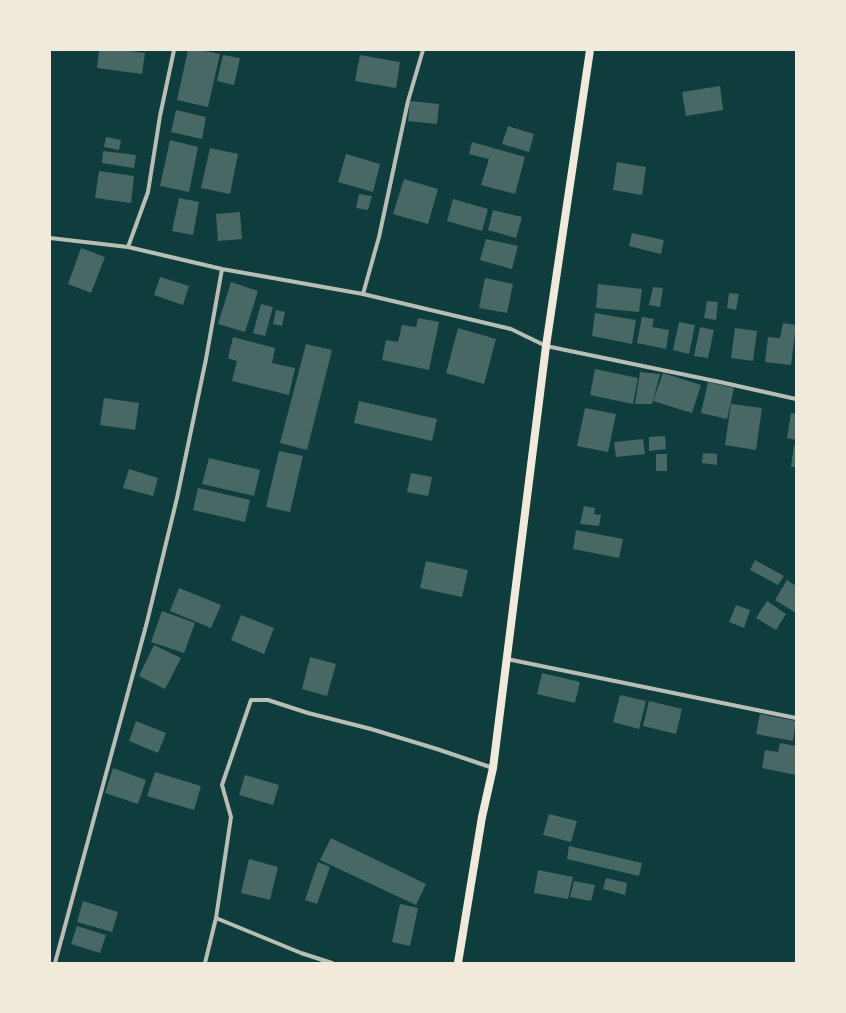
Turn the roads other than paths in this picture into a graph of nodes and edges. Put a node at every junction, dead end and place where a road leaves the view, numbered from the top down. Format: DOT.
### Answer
graph roads {
  1 [pos="174,50"];
  2 [pos="423,50"];
  3 [pos="590,50"];
  4 [pos="50,238"];
  5 [pos="128,247"];
  6 [pos="222,269"];
  7 [pos="363,294"];
  8 [pos="546,346"];
  9 [pos="796,399"];
  10 [pos="507,659"];
  11 [pos="796,718"];
  12 [pos="493,768"];
  13 [pos="216,918"];
  14 [pos="55,963"];
  15 [pos="205,963"];
  16 [pos="332,963"];
  17 [pos="458,963"];
  1 -- 5 [label="street"];
  2 -- 7 [label="street"];
  3 -- 8 [label="main road"];
  4 -- 5 [label="street"];
  5 -- 6 [label="street"];
  6 -- 7 [label="street"];
  6 -- 14 [label="street"];
  7 -- 8 [label="street"];
  8 -- 9 [label="street"];
  8 -- 10 [label="main road"];
  10 -- 11 [label="street"];
  10 -- 12 [label="main road"];
  12 -- 13 [label="street"];
  12 -- 17 [label="main road"];
  13 -- 15 [label="street"];
  13 -- 16 [label="street"];
}
